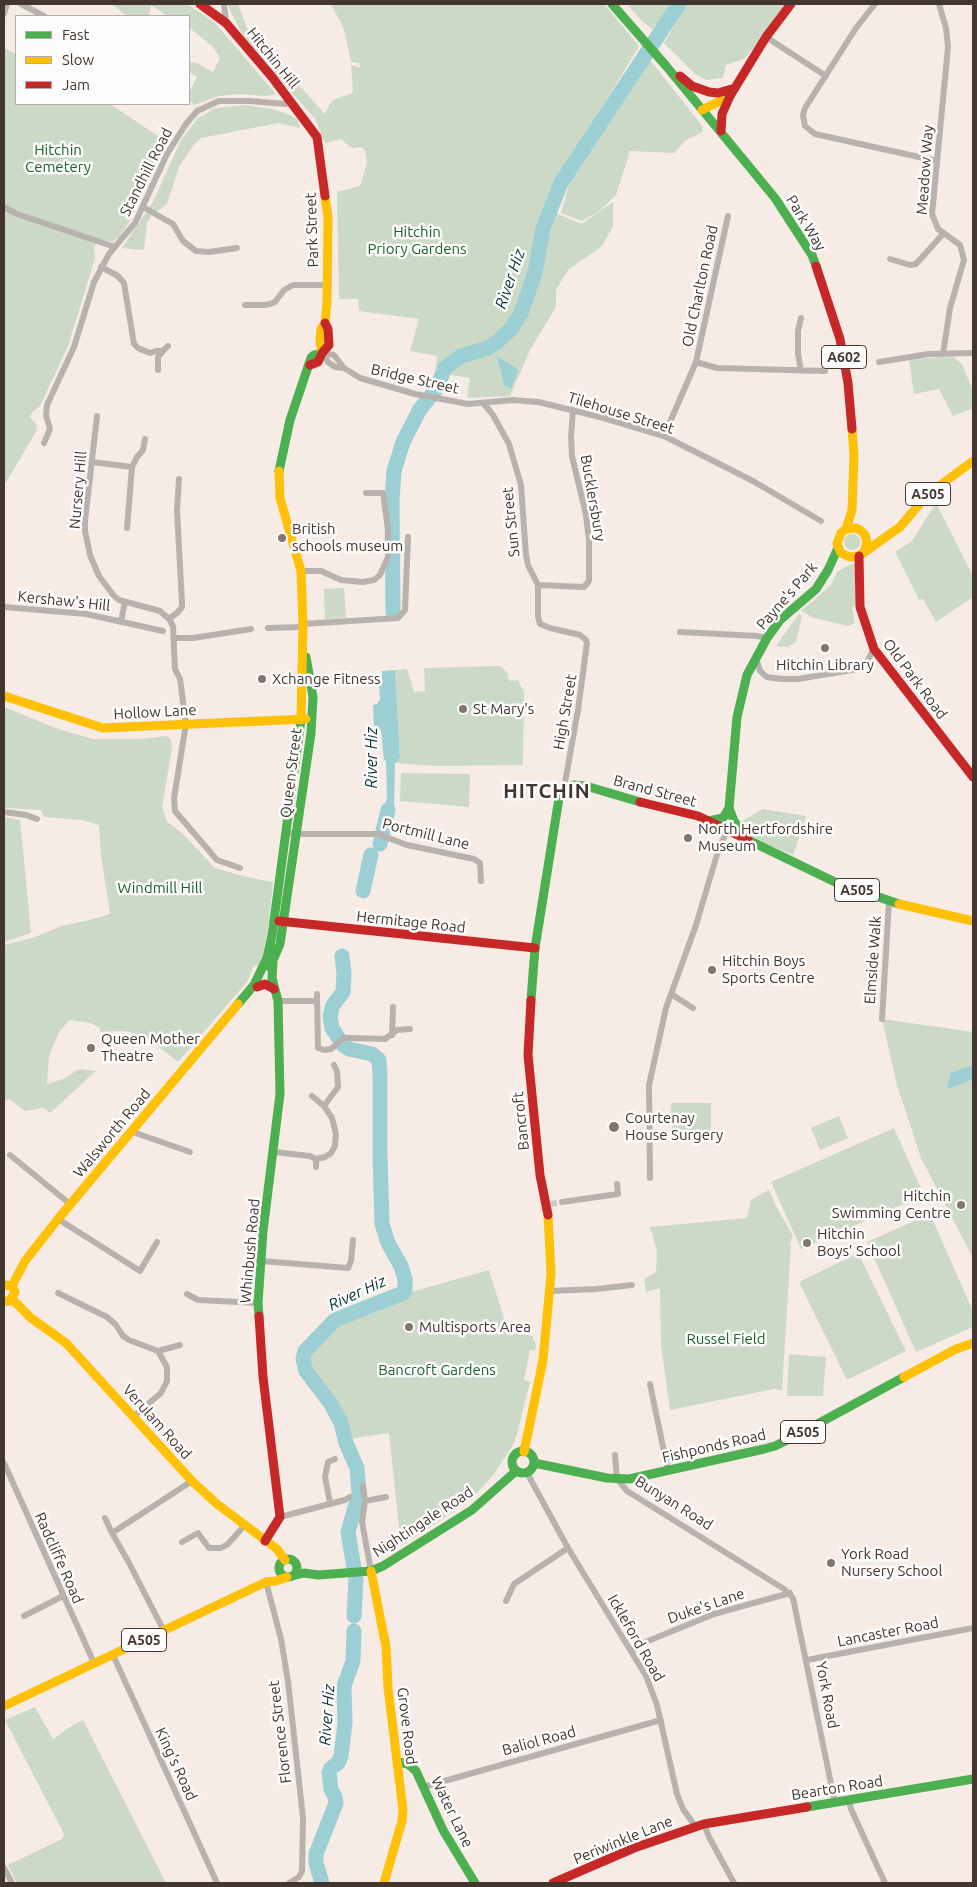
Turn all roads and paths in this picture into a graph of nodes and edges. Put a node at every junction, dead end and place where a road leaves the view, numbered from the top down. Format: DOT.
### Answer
graph roads {
  1 [pos="8,4"];
  2 [pos="21,4"];
  3 [pos="200,4"];
  4 [pos="224,4"];
  5 [pos="612,4"];
  6 [pos="791,4"];
  7 [pos="875,4"];
  8 [pos="939,4"];
  9 [pos="4,14"];
  10 [pos="42,15"];
  11 [pos="226,23"];
  12 [pos="766,37"];
  13 [pos="667,67"];
  14 [pos="826,76"];
  15 [pos="732,92"];
  16 [pos="291,102"];
  17 [pos="702,110"];
  18 [pos="720,131"];
  19 [pos="317,137"];
  20 [pos="937,160"];
  21 [pos="4,207"];
  22 [pos="143,207"];
  23 [pos="728,216"];
  24 [pos="943,234"];
  25 [pos="115,247"];
  26 [pos="237,248"];
  27 [pos="890,259"];
  28 [pos="101,267"];
  29 [pos="328,285"];
  30 [pos="245,305"];
  31 [pos="801,318"];
  32 [pos="168,346"];
  33 [pos="163,351"];
  34 [pos="322,353"];
  35 [pos="973,353"];
  36 [pos="943,354"];
  37 [pos="696,362"];
  38 [pos="879,362"];
  39 [pos="158,370"];
  40 [pos="802,371"];
  41 [pos="825,371"];
  42 [pos="484,404"];
  43 [pos="573,410"];
  44 [pos="97,416"];
  45 [pos="664,436"];
  46 [pos="145,438"];
  47 [pos="44,443"];
  48 [pos="973,461"];
  49 [pos="92,462"];
  50 [pos="132,467"];
  51 [pos="179,479"];
  52 [pos="366,494"];
  53 [pos="852,510"];
  54 [pos="821,522"];
  55 [pos="127,528"];
  56 [pos="846,529"];
  57 [pos="863,533"];
  58 [pos="889,534"];
  59 [pos="408,537"];
  60 [pos="838,548"];
  61 [pos="861,554"];
  62 [pos="301,571"];
  63 [pos="538,585"];
  64 [pos="125,602"];
  65 [pos="4,607"];
  66 [pos="169,619"];
  67 [pos="121,621"];
  68 [pos="302,625"];
  69 [pos="268,628"];
  70 [pos="251,629"];
  71 [pos="163,632"];
  72 [pos="680,632"];
  73 [pos="174,638"];
  74 [pos="767,638"];
  75 [pos="874,649"];
  76 [pos="756,658"];
  77 [pos="4,696"];
  78 [pos="312,718"];
  79 [pos="301,719"];
  80 [pos="186,724"];
  81 [pos="973,778"];
  82 [pos="564,788"];
  83 [pos="729,808"];
  84 [pos="4,812"];
  85 [pos="723,818"];
  86 [pos="37,819"];
  87 [pos="709,821"];
  88 [pos="727,832"];
  89 [pos="286,833"];
  90 [pos="297,834"];
  91 [pos="748,840"];
  92 [pos="240,868"];
  93 [pos="481,881"];
  94 [pos="889,902"];
  95 [pos="279,921"];
  96 [pos="973,921"];
  97 [pos="535,948"];
  98 [pos="273,963"];
  99 [pos="257,987"];
  100 [pos="274,988"];
  101 [pos="316,994"];
  102 [pos="671,994"];
  103 [pos="278,1001"];
  104 [pos="316,1001"];
  105 [pos="240,1003"];
  106 [pos="393,1007"];
  107 [pos="692,1008"];
  108 [pos="882,1019"];
  109 [pos="410,1030"];
  110 [pos="392,1035"];
  111 [pos="334,1065"];
  112 [pos="312,1096"];
  113 [pos="324,1106"];
  114 [pos="130,1132"];
  115 [pos="190,1152"];
  116 [pos="274,1152"];
  117 [pos="10,1155"];
  118 [pos="650,1178"];
  119 [pos="616,1184"];
  120 [pos="562,1202"];
  121 [pos="70,1204"];
  122 [pos="58,1219"];
  123 [pos="353,1240"];
  124 [pos="157,1242"];
  125 [pos="261,1261"];
  126 [pos="8,1285"];
  127 [pos="632,1285"];
  128 [pos="550,1291"];
  129 [pos="58,1293"];
  130 [pos="187,1294"];
  131 [pos="8,1300"];
  132 [pos="258,1303"];
  133 [pos="973,1343"];
  134 [pos="180,1344"];
  135 [pos="158,1351"];
  136 [pos="650,1384"];
  137 [pos="134,1416"];
  138 [pos="524,1452"];
  139 [pos="615,1455"];
  140 [pos="334,1459"];
  141 [pos="4,1463"];
  142 [pos="534,1464"];
  143 [pos="516,1471"];
  144 [pos="668,1471"];
  145 [pos="527,1472"];
  146 [pos="617,1479"];
  147 [pos="192,1481"];
  148 [pos="363,1486"];
  149 [pos="350,1497"];
  150 [pos="386,1498"];
  151 [pos="365,1501"];
  152 [pos="330,1504"];
  153 [pos="280,1517"];
  154 [pos="106,1518"];
  155 [pos="244,1526"];
  156 [pos="112,1534"];
  157 [pos="265,1541"];
  158 [pos="182,1542"];
  159 [pos="568,1548"];
  160 [pos="282,1563"];
  161 [pos="296,1564"];
  162 [pos="371,1571"];
  163 [pos="304,1573"];
  164 [pos="290,1576"];
  165 [pos="266,1582"];
  166 [pos="790,1594"];
  167 [pos="63,1596"];
  168 [pos="506,1601"];
  169 [pos="24,1616"];
  170 [pos="973,1628"];
  171 [pos="164,1631"];
  172 [pos="632,1651"];
  173 [pos="113,1655"];
  174 [pos="807,1660"];
  175 [pos="94,1663"];
  176 [pos="4,1706"];
  177 [pos="661,1720"];
  178 [pos="398,1762"];
  179 [pos="973,1778"];
  180 [pos="423,1787"];
  181 [pos="849,1800"];
  182 [pos="835,1803"];
  183 [pos="704,1824"];
  184 [pos="695,1826"];
  185 [pos="4,1868"];
  186 [pos="12,1883"];
  187 [pos="217,1883"];
  188 [pos="290,1883"];
  189 [pos="384,1883"];
  190 [pos="475,1883"];
  191 [pos="553,1883"];
  192 [pos="734,1883"];
  193 [pos="885,1883"];
  1 -- 9 [label="street"];
  2 -- 10 [label="street"];
  3 -- 11 [label="main road, Hitchin Hill"];
  4 -- 11 [label="street"];
  5 -- 13 [label="main road, Park Way"];
  6 -- 12 [label="main road"];
  7 -- 14 [label="street"];
  8 -- 20 [label="street, Meadow Way"];
  11 -- 16 [label="main road, Hitchin Hill"];
  12 -- 14 [label="street"];
  12 -- 15 [label="main road"];
  13 -- 15 [label="main road"];
  13 -- 17 [label="main road, Park Way"];
  14 -- 20 [label="street"];
  15 -- 17 [label="main road"];
  15 -- 18 [label="main road"];
  16 -- 19 [label="main road, Hitchin Hill"];
  16 -- 22 [label="street, Standhill Road"];
  17 -- 18 [label="main road, Park Way"];
  18 -- 53 [label="main road, Park Way / A602"];
  19 -- 29 [label="main road, Park Street"];
  20 -- 24 [label="street, Meadow Way"];
  21 -- 25 [label="street"];
  22 -- 25 [label="street, Standhill Road"];
  22 -- 26 [label="street"];
  23 -- 37 [label="street, Old Charlton Road"];
  24 -- 27 [label="street"];
  24 -- 36 [label="street, Meadow Way"];
  25 -- 28 [label="street, Standhill Road"];
  28 -- 33 [label="street"];
  28 -- 47 [label="street, Standhill Road"];
  29 -- 30 [label="street"];
  29 -- 34 [label="main road, Park Street"];
  31 -- 40 [label="street"];
  32 -- 33 [label="street"];
  33 -- 39 [label="street"];
  34 -- 42 [label="street, Bridge Street"];
  34 -- 62 [label="main road, Queen Street"];
  35 -- 36 [label="street"];
  36 -- 38 [label="street"];
  37 -- 40 [label="street"];
  37 -- 45 [label="street, Old Charlton Road"];
  40 -- 41 [label="street"];
  42 -- 43 [label="street, Tilehouse Street"];
  42 -- 63 [label="street, Sun Street"];
  43 -- 45 [label="street, Tilehouse Street"];
  43 -- 63 [label="street, Bucklersbury"];
  44 -- 49 [label="street, Nursery Hill"];
  45 -- 54 [label="street, Tilehouse Street"];
  46 -- 50 [label="street"];
  48 -- 58 [label="main road, A505"];
  49 -- 50 [label="street"];
  49 -- 64 [label="street, Nursery Hill"];
  50 -- 55 [label="street"];
  51 -- 66 [label="street"];
  52 -- 62 [label="street"];
  53 -- 56 [label="main road, Park Way / A602"];
  53 -- 57 [label="main road, Park Way / A602"];
  56 -- 57 [label="main road"];
  56 -- 60 [label="main road"];
  57 -- 58 [label="main road"];
  57 -- 61 [label="main road"];
  58 -- 61 [label="main road, A505"];
  59 -- 68 [label="street"];
  60 -- 61 [label="main road"];
  60 -- 74 [label="main road, Payne's Park"];
  61 -- 75 [label="main road, Old Park Road"];
  62 -- 68 [label="main road, Queen Street"];
  63 -- 82 [label="street, High Street"];
  64 -- 66 [label="street"];
  64 -- 67 [label="street, Kershaw's Hill"];
  65 -- 67 [label="street, Kershaw's Hill"];
  66 -- 73 [label="street"];
  67 -- 71 [label="street, Kershaw's Hill"];
  68 -- 69 [label="street"];
  68 -- 78 [label="main road, Queen Street"];
  68 -- 79 [label="main road, Queen Street"];
  70 -- 73 [label="street"];
  72 -- 74 [label="street"];
  73 -- 80 [label="street"];
  74 -- 76 [label="main road, Payne's Park"];
  75 -- 76 [label="street"];
  75 -- 81 [label="main road, Old Park Road"];
  76 -- 83 [label="main road, Payne's Park"];
  77 -- 80 [label="main road, Hollow Lane"];
  78 -- 79 [label="main road, Hollow Lane"];
  78 -- 90 [label="main road, Queen Street"];
  79 -- 80 [label="main road, Hollow Lane"];
  79 -- 89 [label="main road, Queen Street"];
  80 -- 92 [label="street"];
  82 -- 87 [label="main road, Brand Street"];
  82 -- 97 [label="main road, Bancroft"];
  83 -- 85 [label="main road"];
  83 -- 91 [label="main road, A505"];
  84 -- 86 [label="street"];
  85 -- 87 [label="main road, Brand Street"];
  85 -- 88 [label="street"];
  87 -- 88 [label="main road, Brand Street"];
  88 -- 91 [label="main road, Brand Street"];
  88 -- 102 [label="street"];
  89 -- 90 [label="street, Portmill Lane"];
  89 -- 95 [label="main road, Queen Street"];
  90 -- 93 [label="street, Portmill Lane"];
  90 -- 95 [label="main road, Queen Street"];
  91 -- 94 [label="main road, A505"];
  94 -- 96 [label="main road, A505"];
  94 -- 108 [label="street, Elmside Walk"];
  95 -- 97 [label="main road, Hermitage Road"];
  95 -- 98 [label="main road, Walsworth Road"];
  95 -- 105 [label="main road, Walsworth Road"];
  97 -- 128 [label="main road, Bancroft"];
  98 -- 99 [label="main road, Walsworth Road"];
  98 -- 100 [label="main road, Whinbush Road"];
  99 -- 100 [label="main road"];
  99 -- 105 [label="main road, Walsworth Road"];
  100 -- 103 [label="main road, Whinbush Road"];
  101 -- 104 [label="street"];
  102 -- 107 [label="street"];
  102 -- 118 [label="street"];
  103 -- 104 [label="street"];
  103 -- 116 [label="main road, Whinbush Road"];
  104 -- 110 [label="street"];
  105 -- 114 [label="main road, Walsworth Road"];
  106 -- 110 [label="street"];
  109 -- 110 [label="street"];
  111 -- 113 [label="street"];
  112 -- 113 [label="street"];
  113 -- 116 [label="street"];
  114 -- 115 [label="street"];
  114 -- 121 [label="main road, Walsworth Road"];
  116 -- 125 [label="main road, Whinbush Road"];
  117 -- 121 [label="street"];
  119 -- 120 [label="street"];
  121 -- 122 [label="main road, Walsworth Road"];
  122 -- 124 [label="street"];
  122 -- 126 [label="main road, Walsworth Road"];
  123 -- 125 [label="street"];
  125 -- 132 [label="main road, Whinbush Road"];
  126 -- 131 [label="main road"];
  127 -- 128 [label="street"];
  128 -- 138 [label="main road, Bancroft"];
  129 -- 135 [label="street"];
  130 -- 132 [label="street"];
  131 -- 137 [label="main road, Verulam Road"];
  132 -- 153 [label="main road, Whinbush Road"];
  133 -- 144 [label="main road, Fishponds Road / A505"];
  134 -- 135 [label="street"];
  135 -- 137 [label="street"];
  136 -- 144 [label="street"];
  137 -- 147 [label="main road, Verulam Road"];
  138 -- 142 [label="main road"];
  138 -- 143 [label="main road"];
  139 -- 146 [label="street"];
  140 -- 152 [label="street"];
  141 -- 167 [label="street, Radcliffe Road"];
  142 -- 145 [label="main road"];
  142 -- 146 [label="main road, Bunyan Road / A505"];
  143 -- 145 [label="main road"];
  143 -- 162 [label="main road, Nightingale Road / A505"];
  144 -- 146 [label="main road, Fishponds Road / A505"];
  145 -- 159 [label="street, Ickleford Road"];
  146 -- 166 [label="street, Bunyan Road"];
  147 -- 155 [label="main road, Verulam Road"];
  147 -- 156 [label="street"];
  148 -- 151 [label="street"];
  149 -- 152 [label="street"];
  150 -- 151 [label="street"];
  151 -- 162 [label="street"];
  152 -- 153 [label="street"];
  153 -- 157 [label="main road"];
  154 -- 156 [label="street"];
  155 -- 157 [label="main road, Verulam Road"];
  155 -- 158 [label="street"];
  156 -- 171 [label="street"];
  157 -- 160 [label="main road, Verulam Road"];
  159 -- 168 [label="street"];
  159 -- 172 [label="street, Ickleford Road"];
  160 -- 161 [label="main road"];
  160 -- 164 [label="main road"];
  160 -- 165 [label="main road, Nightingale Road / A505"];
  161 -- 163 [label="main road"];
  161 -- 164 [label="main road"];
  162 -- 163 [label="main road, Nightingale Road / A505"];
  162 -- 178 [label="main road, Grove Road"];
  163 -- 164 [label="main road, Nightingale Road / A505"];
  164 -- 165 [label="main road, Nightingale Road / A505"];
  165 -- 171 [label="main road, Nightingale Road / A505"];
  165 -- 188 [label="street, Florence Street"];
  166 -- 172 [label="street, Duke's Lane"];
  166 -- 174 [label="street, York Road"];
  167 -- 169 [label="street"];
  167 -- 175 [label="street, Radcliffe Road"];
  170 -- 174 [label="street, Lancaster Road"];
  171 -- 173 [label="main road, Nightingale Road / A505"];
  172 -- 177 [label="street, Ickleford Road"];
  173 -- 175 [label="main road, Nightingale Road / A505"];
  173 -- 187 [label="street, King's Road"];
  174 -- 182 [label="street, York Road"];
  175 -- 176 [label="main road, Nightingale Road / A505"];
  177 -- 180 [label="street, Baliol Road"];
  177 -- 184 [label="street, Ickleford Road"];
  178 -- 180 [label="main road, Water Lane"];
  178 -- 189 [label="main road, Grove Road"];
  179 -- 181 [label="main road, Bearton Road"];
  180 -- 190 [label="main road, Water Lane"];
  181 -- 182 [label="main road, Bearton Road"];
  181 -- 193 [label="street"];
  182 -- 183 [label="main road, Bearton Road"];
  183 -- 184 [label="main road, Periwinkle Lane"];
  183 -- 192 [label="street"];
  184 -- 191 [label="main road, Periwinkle Lane"];
  185 -- 186 [label="street"];
}
